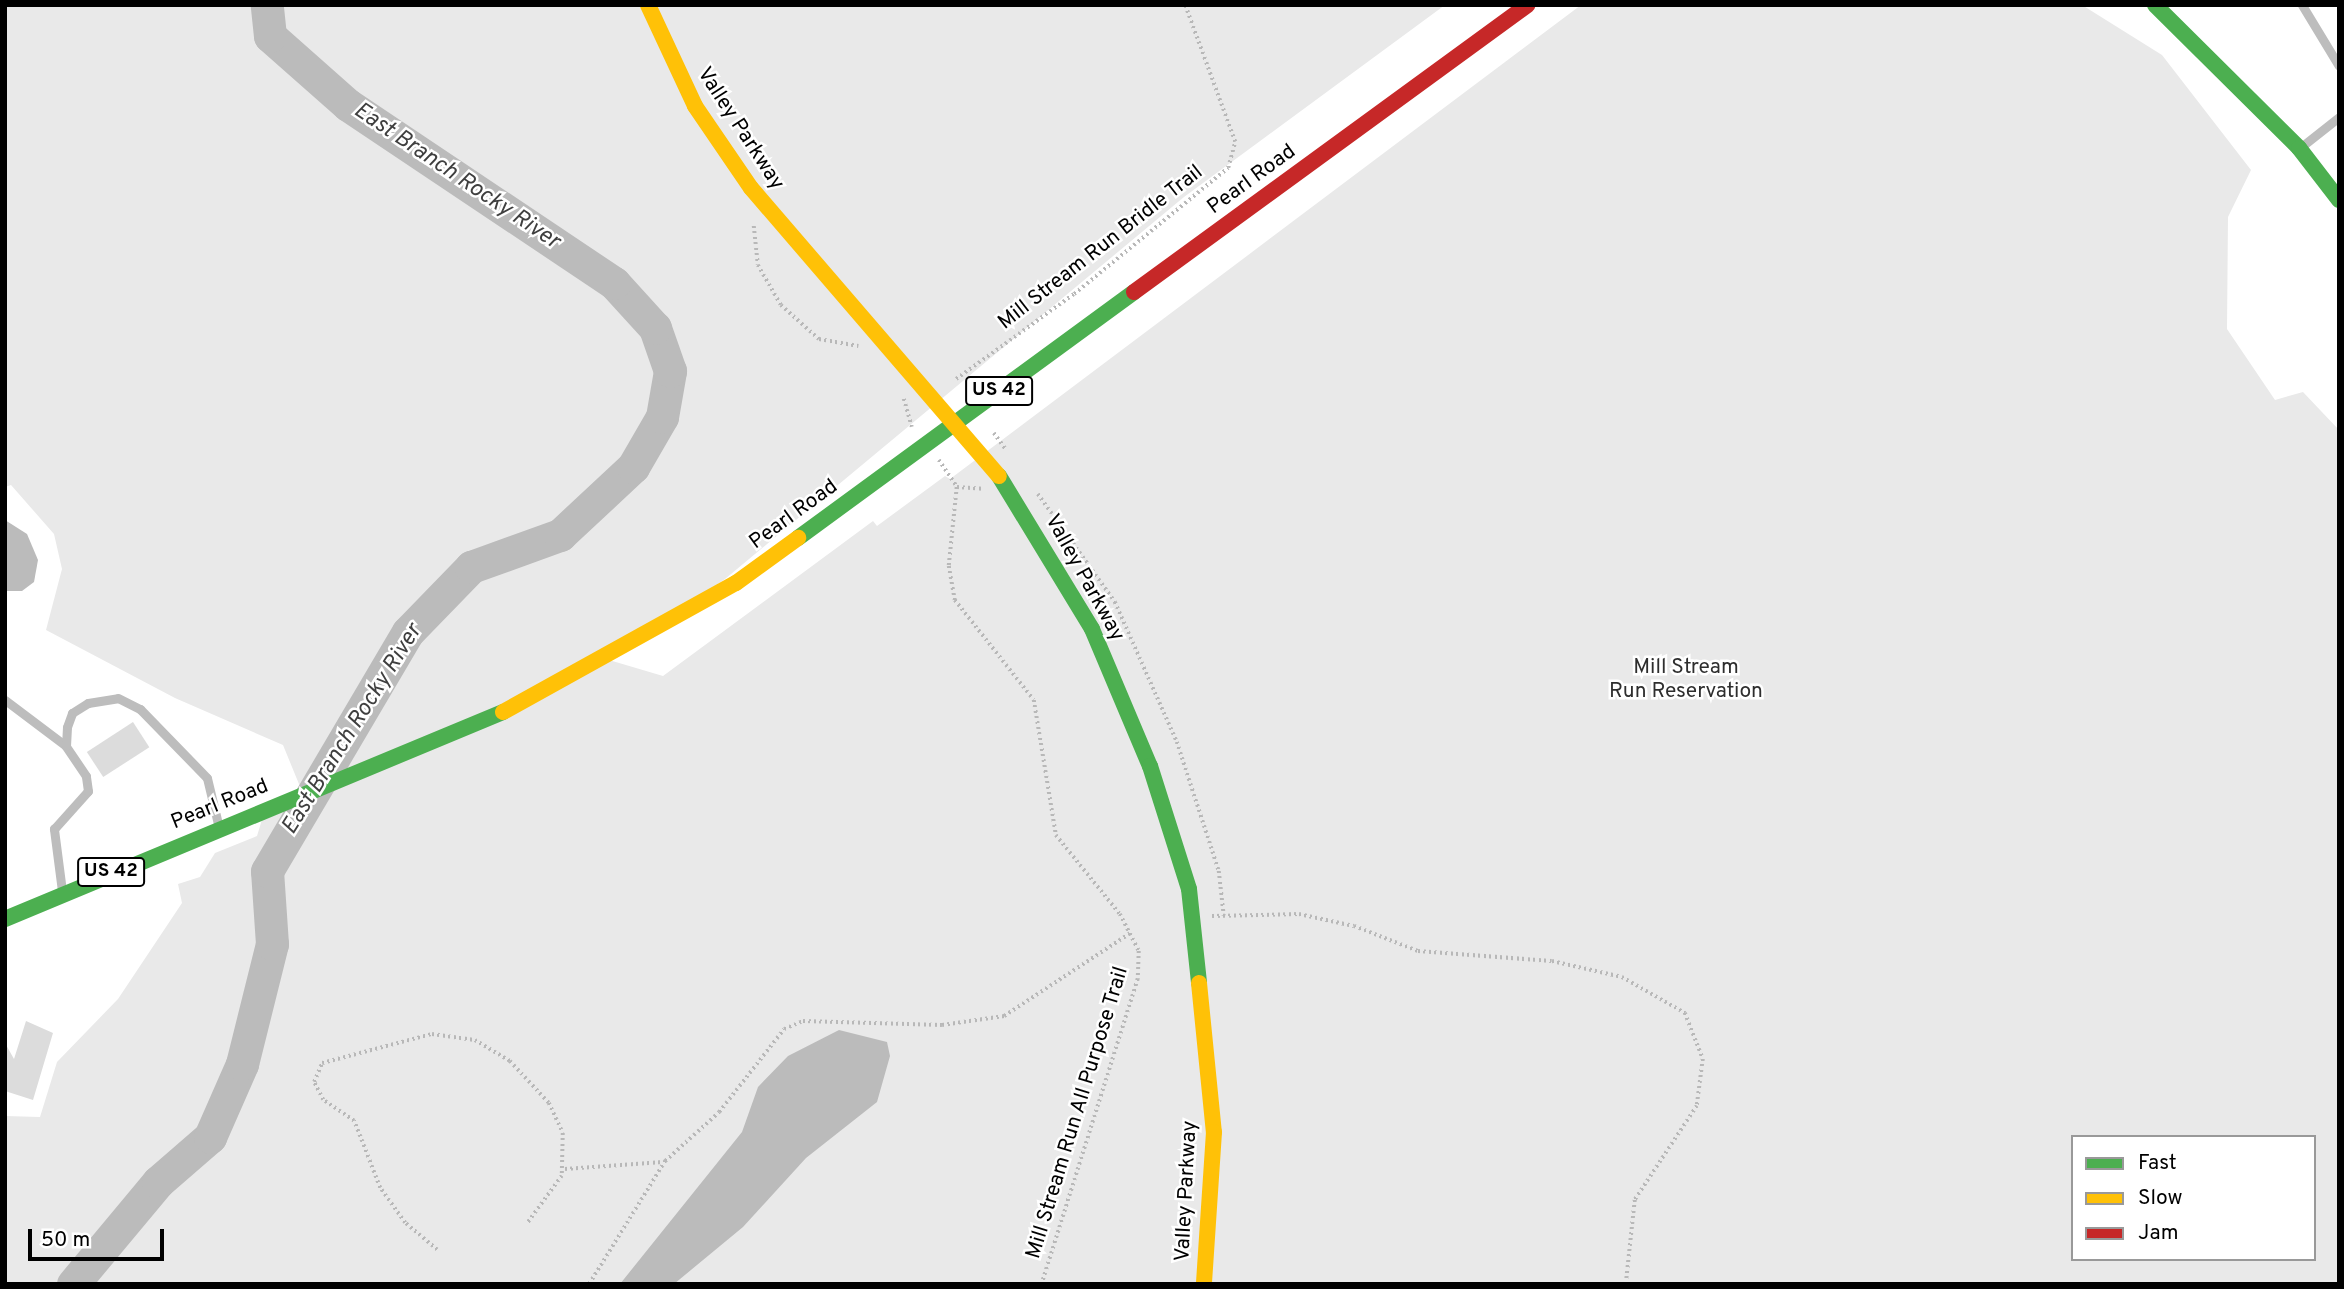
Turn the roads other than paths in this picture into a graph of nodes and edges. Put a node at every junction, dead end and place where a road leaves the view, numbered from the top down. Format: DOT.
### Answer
graph roads {
  1 [pos="648,5"];
  2 [pos="1528,5"];
  3 [pos="2155,5"];
  4 [pos="2302,5"];
  5 [pos="2339,66"];
  6 [pos="2339,117"];
  7 [pos="2299,148"];
  8 [pos="2339,200"];
  9 [pos="955,422"];
  10 [pos="5,700"];
  11 [pos="66,747"];
  12 [pos="219,829"];
  13 [pos="62,891"];
  14 [pos="5,919"];
  15 [pos="1204,1284"];
  1 -- 9 [label="main road, Valley Parkway"];
  2 -- 9 [label="main road, Pearl Road / US 42"];
  3 -- 7 [label="main road"];
  4 -- 5 [label="lane"];
  6 -- 7 [label="lane"];
  7 -- 8 [label="main road"];
  9 -- 12 [label="main road, Pearl Road / US 42"];
  9 -- 15 [label="main road, Valley Parkway"];
  10 -- 11 [label="lane"];
  11 -- 12 [label="lane"];
  11 -- 13 [label="lane"];
  12 -- 13 [label="main road, Pearl Road / US 42"];
  13 -- 14 [label="main road, Pearl Road / US 42"];
}
